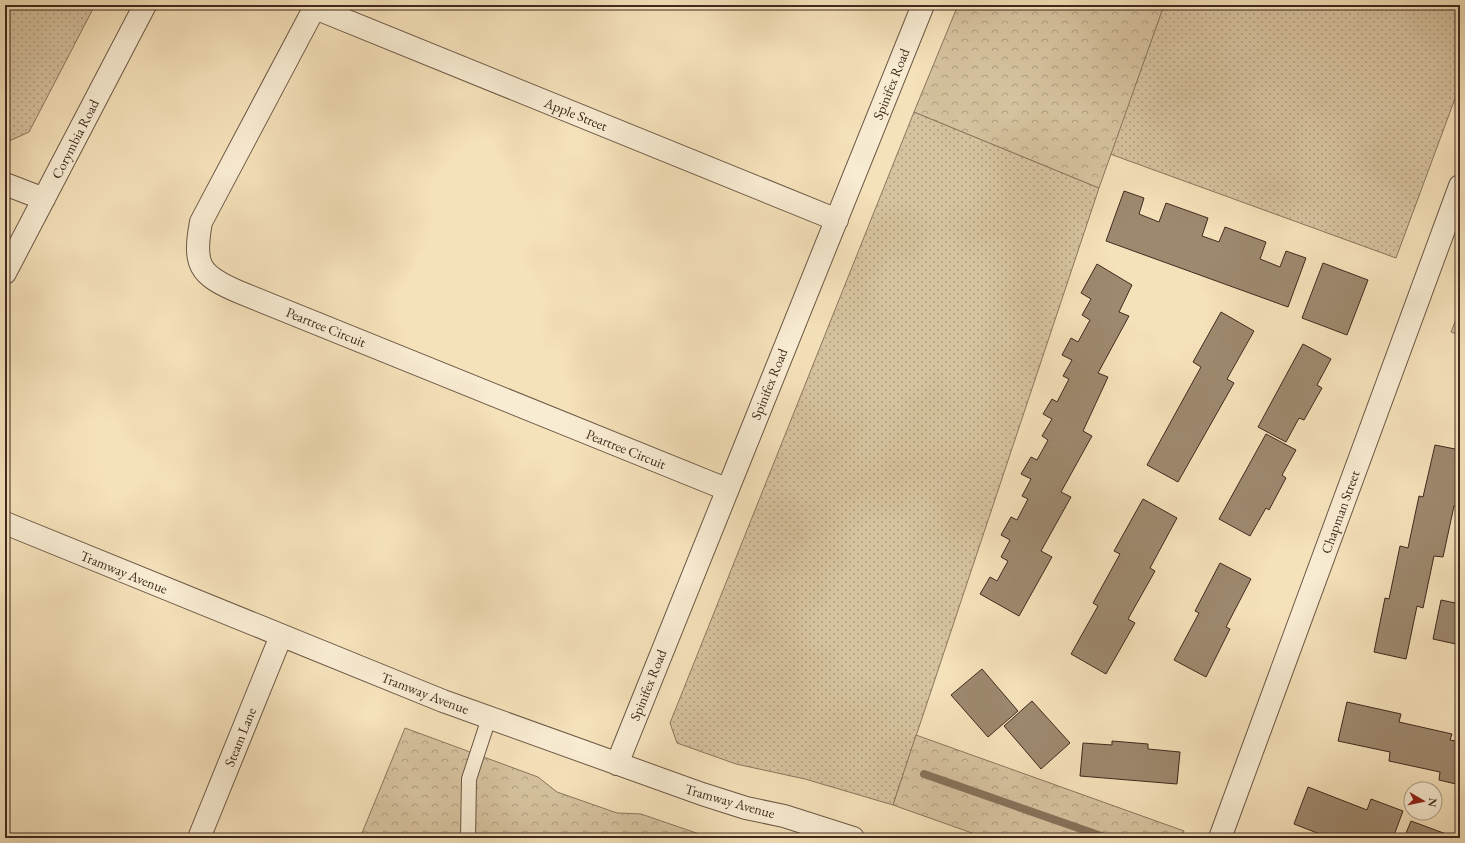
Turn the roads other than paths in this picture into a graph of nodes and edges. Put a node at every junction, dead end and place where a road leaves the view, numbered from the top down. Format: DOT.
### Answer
graph roads {
  1 [pos="145,5"];
  2 [pos="923,5"];
  3 [pos="315,7"];
  4 [pos="5,184"];
  5 [pos="1460,186"];
  6 [pos="44,199"];
  7 [pos="837,220"];
  8 [pos="5,273"];
  9 [pos="726,489"];
  10 [pos="5,523"];
  11 [pos="281,636"];
  12 [pos="489,718"];
  13 [pos="617,764"];
  14 [pos="199,838"];
  15 [pos="468,838"];
  16 [pos="853,838"];
  17 [pos="1220,838"];
  1 -- 6 [label="street, Corymbia Road"];
  2 -- 7 [label="street, Spinifex Road"];
  3 -- 7 [label="street, Apple Street"];
  3 -- 9 [label="street, Peartree Circuit"];
  4 -- 6 [label="street"];
  5 -- 17 [label="street, Chapman Street"];
  6 -- 8 [label="street, Corymbia Road"];
  7 -- 9 [label="street, Spinifex Road"];
  9 -- 13 [label="street, Spinifex Road"];
  10 -- 11 [label="street, Tramway Avenue"];
  11 -- 12 [label="street, Tramway Avenue"];
  11 -- 14 [label="street, Steam Lane"];
  12 -- 13 [label="street, Tramway Avenue"];
  12 -- 15 [label="lane"];
  13 -- 16 [label="street, Tramway Avenue"];
}
